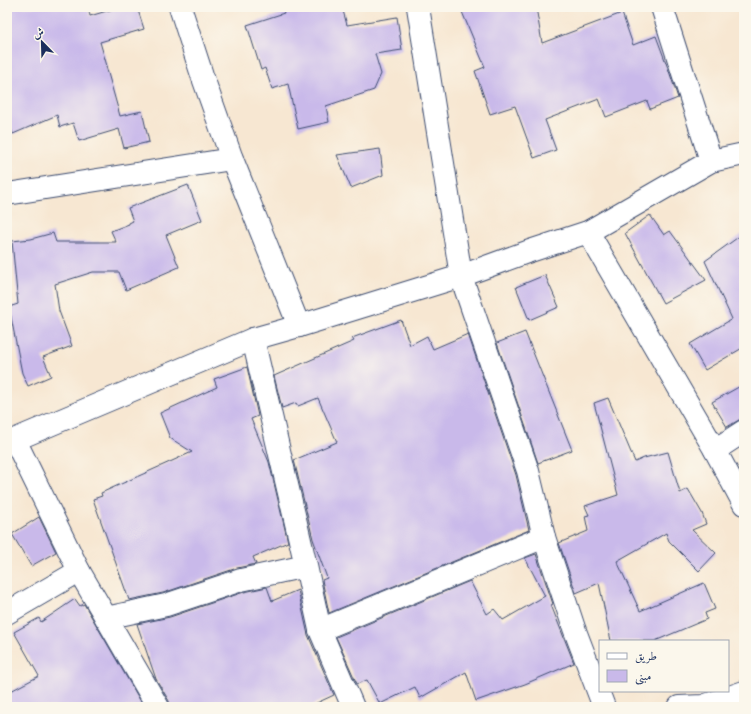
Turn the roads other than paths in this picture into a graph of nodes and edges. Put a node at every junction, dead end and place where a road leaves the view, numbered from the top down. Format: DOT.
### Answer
graph roads {
  1 [pos="180,7"];
  2 [pos="418,7"];
  3 [pos="662,7"];
  4 [pos="744,154"];
  5 [pos="232,159"];
  6 [pos="712,161"];
  7 [pos="7,194"];
  8 [pos="588,232"];
  9 [pos="461,276"];
  10 [pos="299,326"];
  11 [pos="253,339"];
  12 [pos="744,431"];
  13 [pos="11,441"];
  14 [pos="715,450"];
  15 [pos="744,504"];
  16 [pos="544,538"];
  17 [pos="306,566"];
  18 [pos="79,571"];
  19 [pos="7,613"];
  20 [pos="106,618"];
  21 [pos="320,630"];
  22 [pos="744,692"];
  23 [pos="158,707"];
  24 [pos="353,707"];
  25 [pos="596,707"];
  26 [pos="604,707"];
  27 [pos="612,707"];
  28 [pos="679,707"];
  1 -- 5 [label="street"];
  2 -- 9 [label="street"];
  3 -- 6 [label="street"];
  4 -- 6 [label="street"];
  5 -- 7 [label="street"];
  5 -- 10 [label="street"];
  6 -- 8 [label="street"];
  8 -- 9 [label="street"];
  8 -- 14 [label="street"];
  9 -- 10 [label="street"];
  9 -- 16 [label="street"];
  10 -- 11 [label="street"];
  11 -- 13 [label="street"];
  11 -- 17 [label="street"];
  12 -- 14 [label="street"];
  13 -- 18 [label="street"];
  14 -- 15 [label="street"];
  16 -- 21 [label="street"];
  16 -- 26 [label="street"];
  17 -- 20 [label="street"];
  17 -- 21 [label="street"];
  18 -- 19 [label="street"];
  18 -- 20 [label="street"];
  20 -- 23 [label="street"];
  21 -- 24 [label="street"];
  22 -- 28 [label="street"];
  25 -- 26 [label="street"];
  26 -- 27 [label="street"];
}
